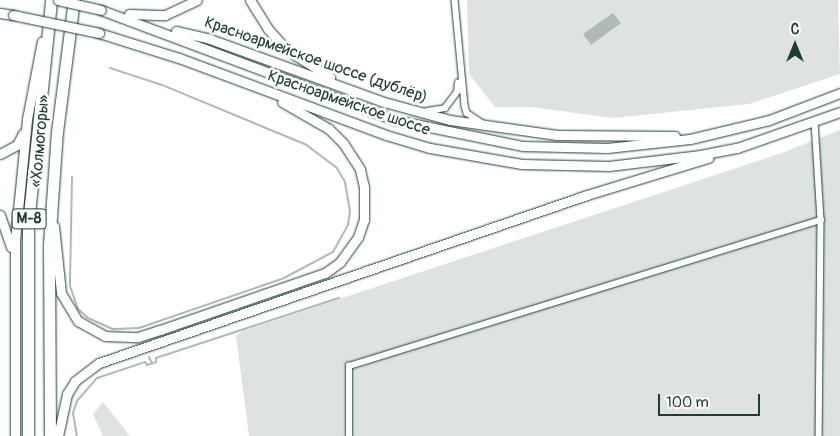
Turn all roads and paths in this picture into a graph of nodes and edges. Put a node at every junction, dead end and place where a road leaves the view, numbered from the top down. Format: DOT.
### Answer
graph roads {
  1 [pos="197,0"];
  2 [pos="250,0"];
  3 [pos="455,0"];
  4 [pos="52,3"];
  5 [pos="74,4"];
  6 [pos="104,11"];
  7 [pos="0,15"];
  8 [pos="137,22"];
  9 [pos="460,73"];
  10 [pos="237,79"];
  11 [pos="840,93"];
  12 [pos="362,94"];
  13 [pos="411,110"];
  14 [pos="840,112"];
  15 [pos="27,119"];
  16 [pos="815,122"];
  17 [pos="493,128"];
  18 [pos="725,132"];
  19 [pos="736,148"];
  20 [pos="0,154"];
  21 [pos="52,187"];
  22 [pos="0,215"];
  23 [pos="821,220"];
  24 [pos="14,270"];
  25 [pos="15,436"];
  26 [pos="28,436"];
  27 [pos="50,436"];
  28 [pos="58,436"];
  29 [pos="349,436"];
  30 [pos="819,436"];
  1 -- 6 [label="main road"];
  2 -- 12 [label="main road"];
  3 -- 9 [label="street"];
  4 -- 6 [label="main road, Красноармейское шоссе, bridge"];
  4 -- 15 [label="main road"];
  4 -- 26 [label="highway, «Холмогоры» / М-8"];
  5 -- 21 [label="highway, «Холмогоры» / М-8"];
  6 -- 8 [label="main road, Красноармейское шоссе"];
  7 -- 10 [label="main road, Красноармейское шоссе, bridge"];
  8 -- 12 [label="main road, Красноармейское шоссе (дублёр)"];
  8 -- 18 [label="main road, Красноармейское шоссе"];
  9 -- 13 [label="street"];
  9 -- 17 [label="street"];
  10 -- 19 [label="main road, Красноармейское шоссе"];
  10 -- 21 [label="main road"];
  11 -- 18 [label="main road, Красноармейское шоссе"];
  12 -- 13 [label="main road, Красноармейское шоссе (дублёр)"];
  13 -- 17 [label="main road, Красноармейское шоссе (дублёр)"];
  14 -- 16 [label="main road, Красноармейское шоссе"];
  15 -- 20 [label="main road"];
  15 -- 24 [label="main road"];
  16 -- 19 [label="main road, Красноармейское шоссе"];
  16 -- 23 [label="street"];
  17 -- 18 [label="main road, Красноармейское шоссе (дублёр)"];
  19 -- 28 [label="main road"];
  21 -- 27 [label="highway, «Холмогоры» / М-8"];
  22 -- 24 [label="main road"];
  23 -- 29 [label="street"];
  23 -- 30 [label="street"];
  24 -- 25 [label="main road"];
}
